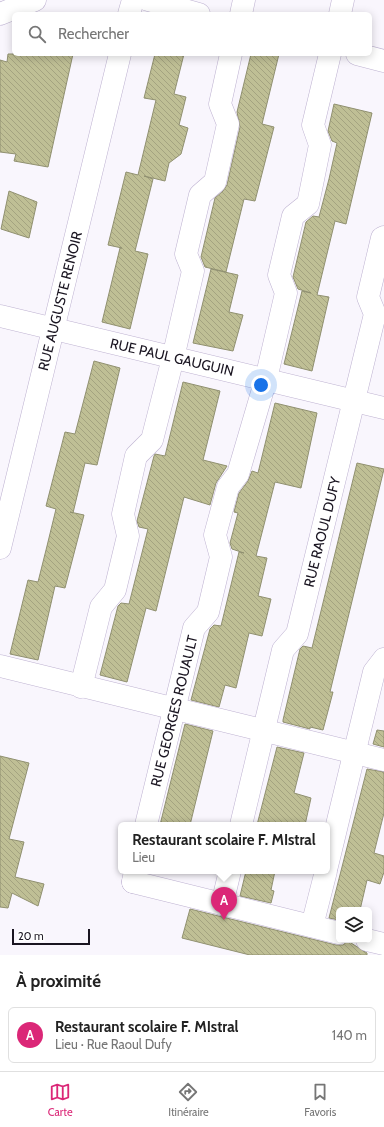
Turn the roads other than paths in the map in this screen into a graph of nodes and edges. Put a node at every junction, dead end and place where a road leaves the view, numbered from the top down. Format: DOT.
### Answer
graph roads {
  1 [pos="35,0"];
  2 [pos="133,0"];
  3 [pos="148,0"];
  4 [pos="244,0"];
  5 [pos="343,0"];
  6 [pos="130,12"];
  7 [pos="192,12"];
  8 [pos="241,12"];
  9 [pos="340,12"];
  10 [pos="0,14"];
  11 [pos="120,56"];
  12 [pos="232,56"];
  13 [pos="330,56"];
  14 [pos="365,56"];
  15 [pos="384,61"];
  16 [pos="384,236"];
  17 [pos="0,316"];
  18 [pos="53,329"];
  19 [pos="173,358"];
  20 [pos="266,379"];
  21 [pos="355,401"];
  22 [pos="384,408"];
  23 [pos="0,548"];
  24 [pos="384,659"];
  25 [pos="0,666"];
  26 [pos="81,687"];
  27 [pos="174,709"];
  28 [pos="263,730"];
  29 [pos="355,752"];
  30 [pos="384,760"];
  31 [pos="147,822"];
  32 [pos="242,822"];
  33 [pos="330,854"];
  34 [pos="229,874"];
  35 [pos="325,874"];
  36 [pos="134,877"];
  37 [pos="222,904"];
  38 [pos="312,926"];
  39 [pos="336,932"];
  40 [pos="372,941"];
  41 [pos="384,944"];
  1 -- 10 [label="street"];
  2 -- 6 [label="street"];
  3 -- 7 [label="street"];
  4 -- 8 [label="street"];
  5 -- 9 [label="street"];
  11 -- 18 [label="street, RUE AUGUSTE RENOIR"];
  12 -- 19 [label="street"];
  13 -- 20 [label="street, RUE GEORGES ROUAULT"];
  14 -- 15 [label="street"];
  16 -- 21 [label="street, RUE RAOUL DUFY"];
  17 -- 18 [label="street, RUE PAUL GAUGUIN"];
  18 -- 19 [label="street, RUE PAUL GAUGUIN"];
  18 -- 23 [label="street, RUE AUGUSTE RENOIR"];
  19 -- 20 [label="street, RUE PAUL GAUGUIN"];
  19 -- 26 [label="street"];
  20 -- 21 [label="street, RUE PAUL GAUGUIN"];
  20 -- 27 [label="street, RUE GEORGES ROUAULT"];
  21 -- 22 [label="street, RUE PAUL GAUGUIN"];
  21 -- 28 [label="street, RUE RAOUL DUFY"];
  24 -- 29 [label="street"];
  25 -- 26 [label="street"];
  26 -- 27 [label="street"];
  27 -- 28 [label="street"];
  27 -- 31 [label="street, RUE GEORGES ROUAULT"];
  28 -- 29 [label="street"];
  28 -- 32 [label="street, RUE RAOUL DUFY"];
  29 -- 30 [label="street"];
  29 -- 33 [label="street"];
  34 -- 37 [label="street"];
  35 -- 38 [label="street"];
  36 -- 37 [label="street"];
  37 -- 38 [label="street"];
  38 -- 39 [label="street"];
  40 -- 41 [label="street"];
}
